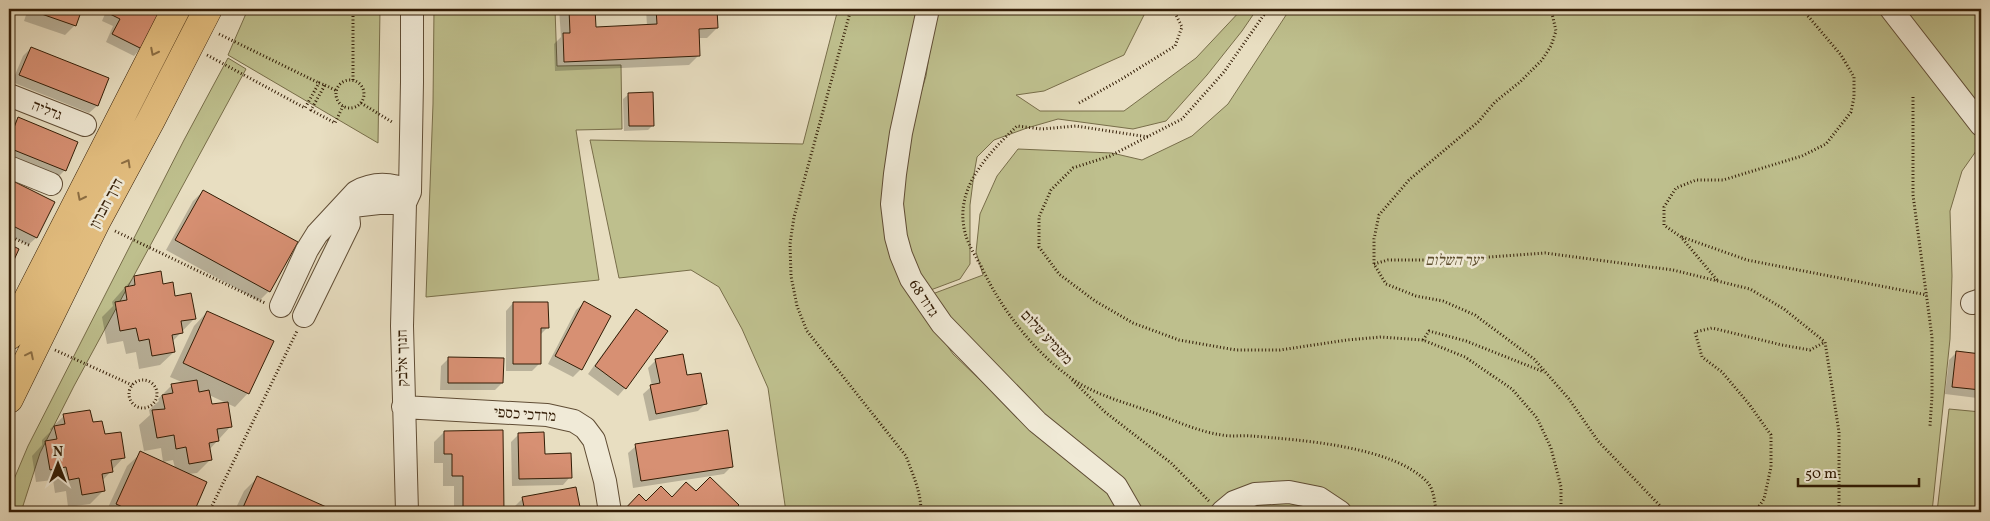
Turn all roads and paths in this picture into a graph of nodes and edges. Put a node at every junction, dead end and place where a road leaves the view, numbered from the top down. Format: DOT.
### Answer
graph roads {
  1 [pos="176,9"];
  2 [pos="353,9"];
  3 [pos="397,9"];
  4 [pos="412,9"];
  5 [pos="850,9"];
  6 [pos="928,9"];
  7 [pos="1174,9"];
  8 [pos="1268,9"];
  9 [pos="1552,9"];
  10 [pos="1802,9"];
  11 [pos="1891,9"];
  12 [pos="199,26"];
  13 [pos="353,81"];
  14 [pos="319,83"];
  15 [pos="325,85"];
  16 [pos="337,91"];
  17 [pos="9,95"];
  18 [pos="1913,97"];
  19 [pos="360,103"];
  20 [pos="1079,103"];
  21 [pos="343,106"];
  22 [pos="85,125"];
  23 [pos="397,125"];
  24 [pos="1981,125"];
  25 [pos="1148,138"];
  26 [pos="9,167"];
  27 [pos="50,184"];
  28 [pos="404,193"];
  29 [pos="344,207"];
  30 [pos="96,222"];
  31 [pos="9,236"];
  32 [pos="1681,237"];
  33 [pos="21,241"];
  34 [pos="1374,264"];
  35 [pos="1718,280"];
  36 [pos="1927,295"];
  37 [pos="275,306"];
  38 [pos="304,316"];
  39 [pos="9,336"];
  40 [pos="1424,340"];
  41 [pos="37,342"];
  42 [pos="1825,342"];
  43 [pos="1546,373"];
  44 [pos="1068,376"];
  45 [pos="132,385"];
  46 [pos="9,399"];
  47 [pos="404,407"];
  48 [pos="1930,426"];
  49 [pos="9,508"];
  50 [pos="1218,509"];
  51 [pos="18,512"];
  52 [pos="209,512"];
  53 [pos="408,512"];
  54 [pos="610,512"];
  55 [pos="921,512"];
  56 [pos="1131,512"];
  57 [pos="1340,512"];
  58 [pos="1436,512"];
  59 [pos="1561,512"];
  60 [pos="1666,512"];
  61 [pos="1755,512"];
  62 [pos="1839,512"];
  1 -- 39 [label="highway, דרך חברון, one-way"];
  2 -- 13 [label="path"];
  3 -- 23 [label="street, חנוך אלבק"];
  4 -- 28 [label="street, חנוך אלבק"];
  5 -- 55 [label="path"];
  6 -- 56 [label="street, גדוד 68"];
  7 -- 20 [label="path"];
  8 -- 25 [label="path"];
  9 -- 34 [label="path"];
  10 -- 32 [label="path"];
  11 -- 24 [label="street"];
  12 -- 14 [label="path"];
  12 -- 14 [label="path"];
  30 -- 12 [label="highway, דרך חברון, one-way"];
  13 -- 16 [label="path"];
  13 -- 19 [label="path"];
  14 -- 15 [label="path"];
  15 -- 16 [label="path"];
  15 -- 21 [label="path"];
  16 -- 21 [label="path"];
  17 -- 22 [label="street, גדליה"];
  18 -- 36 [label="path"];
  19 -- 21 [label="path"];
  19 -- 23 [label="path"];
  23 -- 28 [label="street, חנוך אלבק"];
  25 -- 40 [label="path"];
  25 -- 44 [label="path, משמיע שלום"];
  26 -- 27 [label="street"];
  28 -- 29 [label="street"];
  28 -- 47 [label="street, חנוך אלבק"];
  29 -- 37 [label="street"];
  29 -- 38 [label="street"];
  30 -- 37 [label="path"];
  30 -- 41 [label="highway, דרך חברון"];
  31 -- 33 [label="path"];
  32 -- 35 [label="path"];
  32 -- 36 [label="path"];
  34 -- 35 [label="path"];
  34 -- 43 [label="path"];
  35 -- 42 [label="path"];
  36 -- 48 [label="path"];
  38 -- 52 [label="path"];
  40 -- 43 [label="path"];
  40 -- 59 [label="path"];
  41 -- 45 [label="path"];
  46 -- 41 [label="highway, דרך חברון, one-way"];
  42 -- 61 [label="path"];
  42 -- 62 [label="path"];
  43 -- 60 [label="path"];
  44 -- 50 [label="path"];
  44 -- 58 [label="path, משמיע שלום"];
  45 -- 45 [label="path"];
  47 -- 53 [label="street, חנוך אלבק"];
  47 -- 54 [label="street, מרדכי כספי"];
  49 -- 51 [label="path"];
  50 -- 57 [label="street"];
}
